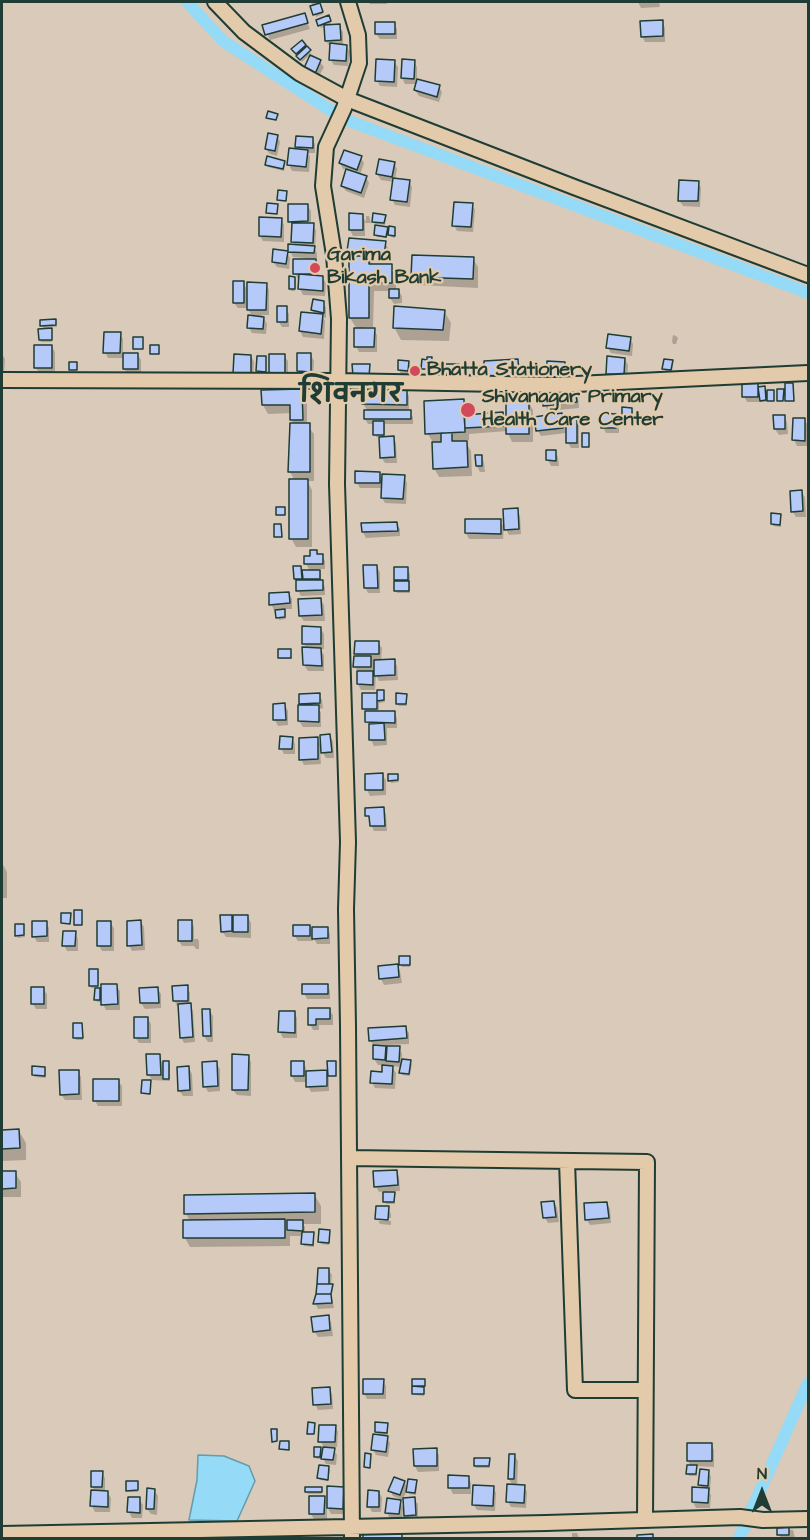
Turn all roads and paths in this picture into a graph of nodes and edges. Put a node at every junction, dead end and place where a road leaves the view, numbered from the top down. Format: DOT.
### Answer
graph roads {
  1 [pos="215,2"];
  2 [pos="348,2"];
  3 [pos="346,103"];
  4 [pos="808,275"];
  5 [pos="808,373"];
  6 [pos="2,380"];
  7 [pos="338,381"];
  8 [pos="349,1158"];
  9 [pos="567,1161"];
  10 [pos="645,1390"];
  11 [pos="645,1520"];
  12 [pos="808,1520"];
  13 [pos="352,1532"];
  14 [pos="2,1534"];
  1 -- 3 [label="street"];
  2 -- 3 [label="street"];
  3 -- 4 [label="street"];
  3 -- 7 [label="street"];
  5 -- 7 [label="street"];
  6 -- 7 [label="street"];
  7 -- 8 [label="street"];
  8 -- 9 [label="street"];
  8 -- 13 [label="street"];
  9 -- 10 [label="street"];
  9 -- 10 [label="street"];
  10 -- 11 [label="street"];
  11 -- 12 [label="street"];
  11 -- 13 [label="street"];
  13 -- 14 [label="street"];
}
